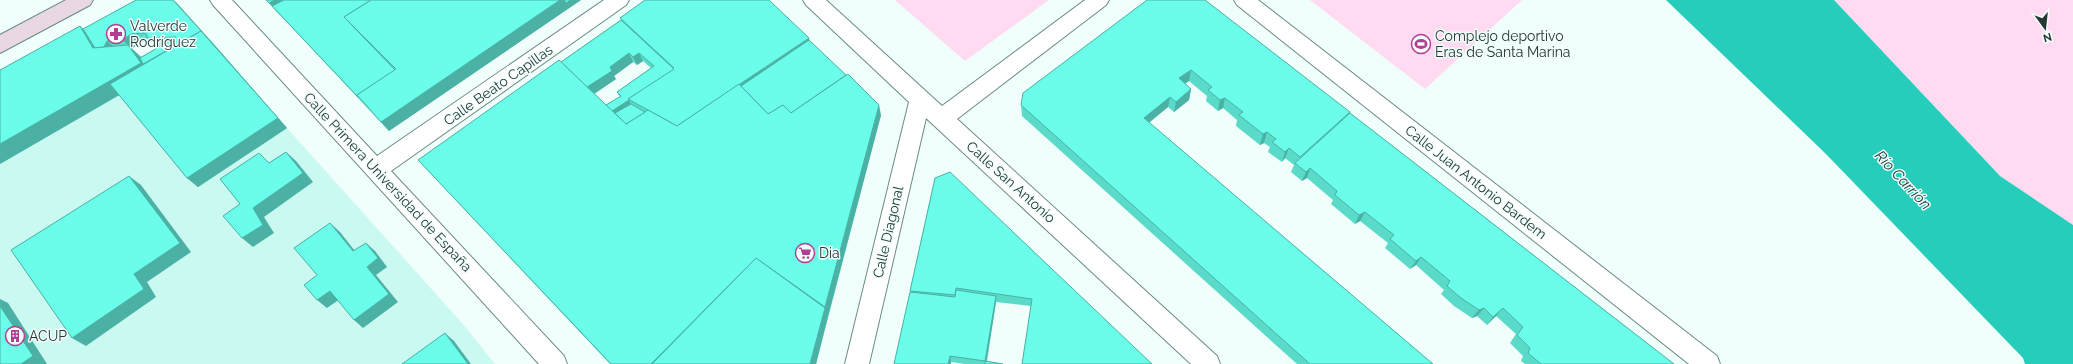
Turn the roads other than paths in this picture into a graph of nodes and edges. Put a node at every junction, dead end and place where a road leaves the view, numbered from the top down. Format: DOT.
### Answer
graph roads {
  1 [pos="83,0"];
  2 [pos="220,0"];
  3 [pos="619,0"];
  4 [pos="813,0"];
  5 [pos="1099,0"];
  6 [pos="1244,0"];
  7 [pos="0,45"];
  8 [pos="920,100"];
  9 [pos="941,119"];
  10 [pos="376,169"];
  11 [pos="555,364"];
  12 [pos="857,364"];
  13 [pos="1208,364"];
  14 [pos="1708,364"];
  1 -- 7 [label="main road"];
  2 -- 10 [label="street, Calle Primera Universidad de España"];
  3 -- 10 [label="street, Calle Beato Capillas"];
  4 -- 8 [label="street, Calle San Antonio"];
  5 -- 9 [label="street"];
  6 -- 14 [label="street, Calle Juan Antonio Bardem"];
  8 -- 9 [label="street, Calle San Antonio"];
  8 -- 12 [label="street, Calle Diagonal"];
  9 -- 13 [label="street, Calle San Antonio"];
  10 -- 11 [label="street, Calle Primera Universidad de España"];
}
